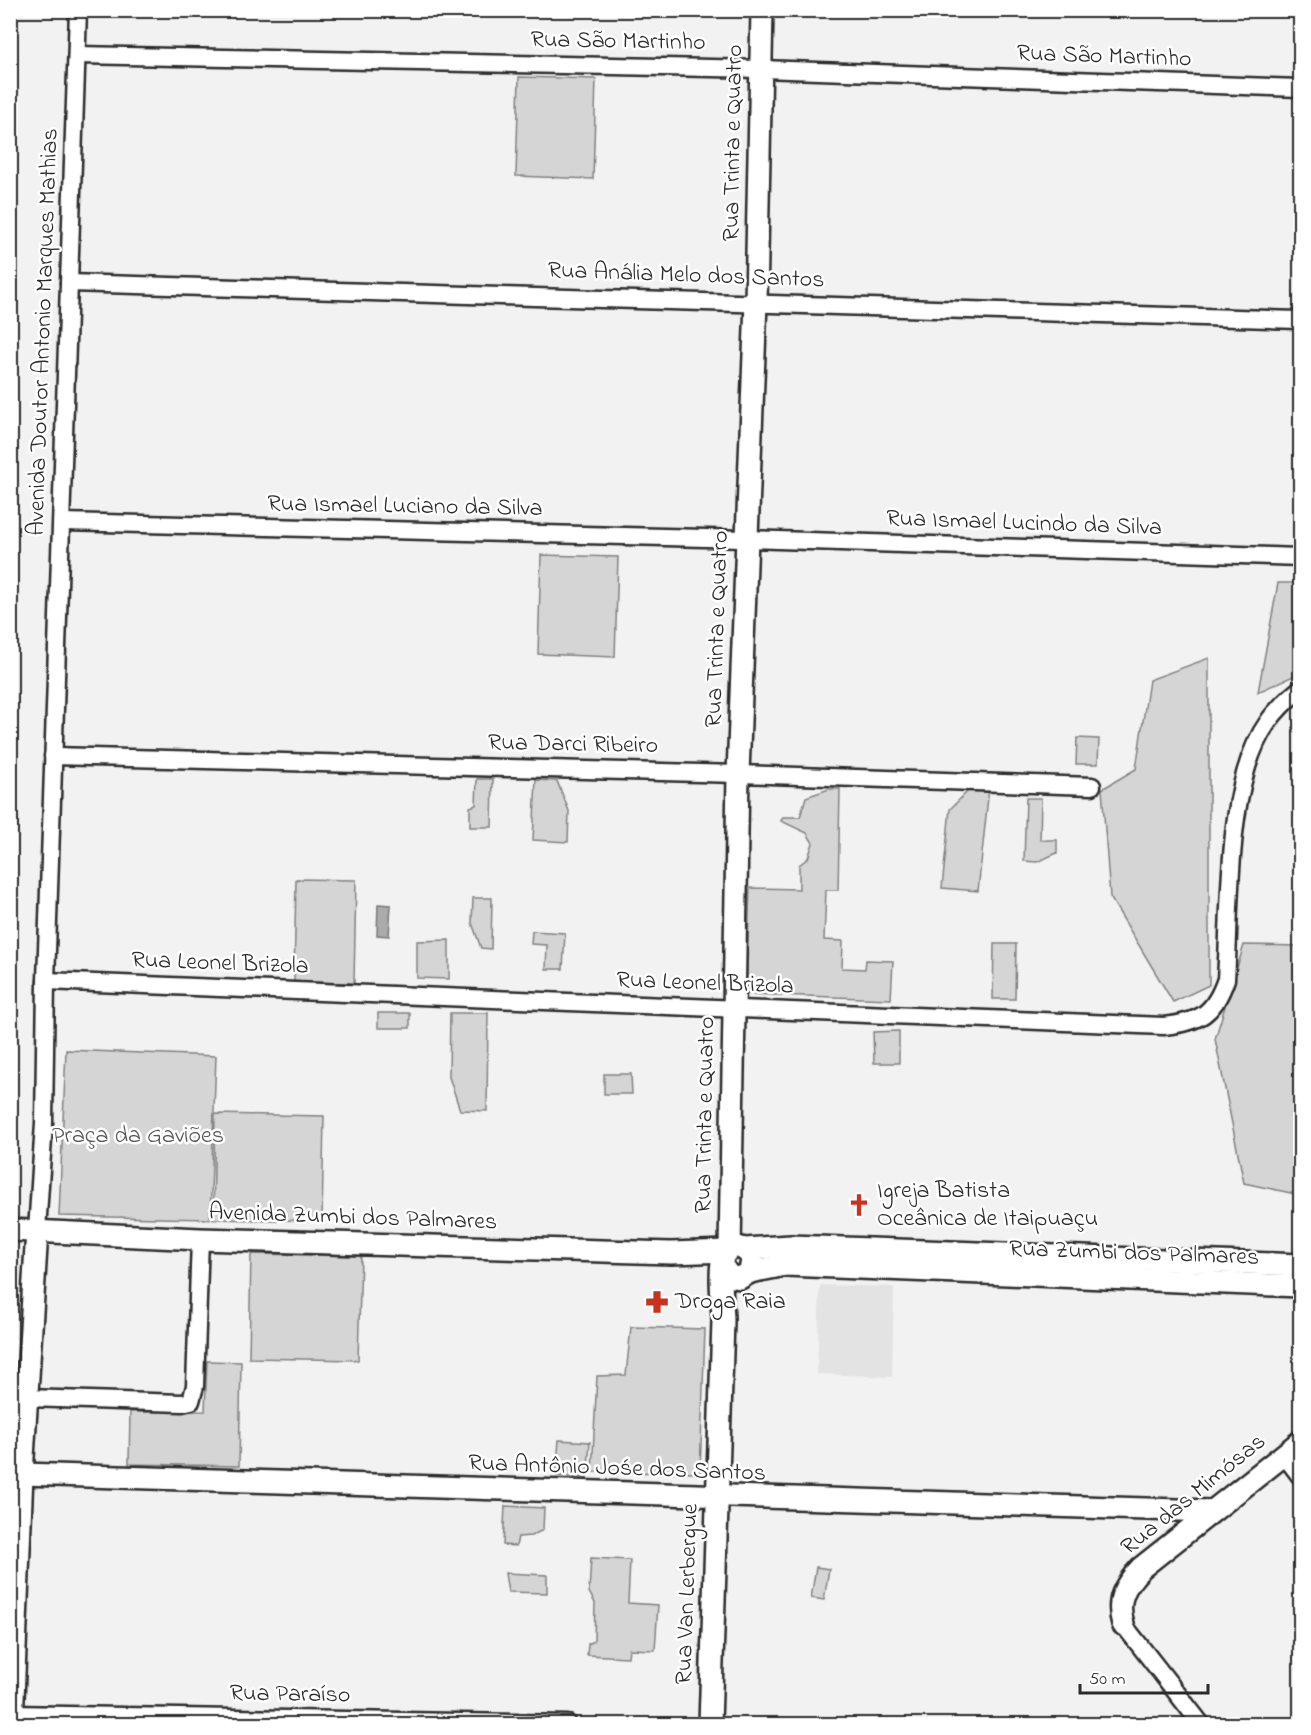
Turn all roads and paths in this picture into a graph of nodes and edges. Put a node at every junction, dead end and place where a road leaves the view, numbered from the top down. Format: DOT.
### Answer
graph roads {
  1 [pos="78,10"];
  2 [pos="762,10"];
  3 [pos="77,55"];
  4 [pos="761,69"];
  5 [pos="1300,88"];
  6 [pos="69,284"];
  7 [pos="756,302"];
  8 [pos="1300,320"];
  9 [pos="63,522"];
  10 [pos="747,539"];
  11 [pos="1300,557"];
  12 [pos="1300,689"];
  13 [pos="53,756"];
  14 [pos="738,774"];
  15 [pos="1092,786"];
  16 [pos="46,981"];
  17 [pos="733,1009"];
  18 [pos="10,1230"];
  19 [pos="37,1231"];
  20 [pos="200,1239"];
  21 [pos="729,1256"];
  22 [pos="1300,1265"];
  23 [pos="747,1274"];
  24 [pos="1300,1286"];
  25 [pos="723,1321"];
  26 [pos="27,1398"];
  27 [pos="1292,1449"];
  28 [pos="22,1474"];
  29 [pos="1300,1476"];
  30 [pos="716,1498"];
  31 [pos="1211,1511"];
  32 [pos="1123,1624"];
  33 [pos="12,1719"];
  34 [pos="568,1725"];
  35 [pos="710,1725"];
  36 [pos="1201,1725"];
  1 -- 3 [label="street, Avenida Doutor Antonio Marques Mathias"];
  2 -- 4 [label="street, Rua Trinta e Quatro"];
  3 -- 4 [label="street, Rua São Martinho"];
  3 -- 6 [label="street, Avenida Doutor Antonio Marques Mathias"];
  4 -- 5 [label="street, Rua São Martinho"];
  4 -- 7 [label="street, Rua Trinta e Quatro"];
  6 -- 7 [label="street, Rua Anália Melo dos Santos"];
  6 -- 9 [label="street, Avenida Doutor Antonio Marques Mathias"];
  7 -- 8 [label="street, Rua Anália Melo dos Santos"];
  7 -- 10 [label="street, Rua Trinta e Quatro"];
  9 -- 10 [label="street, Rua Ismael Luciano da Silva"];
  9 -- 13 [label="street, Avenida Doutor Antonio Marques Mathias"];
  10 -- 11 [label="street, Rua Ismael Lucindo da Silva"];
  10 -- 14 [label="street, Rua Trinta e Quatro"];
  12 -- 17 [label="street, Rua Leonel Brizola"];
  13 -- 14 [label="street, Rua Darci Ribeiro"];
  13 -- 16 [label="street, Avenida Doutor Antonio Marques Mathias"];
  14 -- 15 [label="street, Rua Darci Ribeiro"];
  14 -- 17 [label="street, Rua Trinta e Quatro"];
  16 -- 17 [label="street, Rua Leonel Brizola"];
  16 -- 19 [label="street, Avenida Doutor Antonio Marques Mathias"];
  17 -- 21 [label="street, Rua Trinta e Quatro"];
  18 -- 19 [label="street, Avenida Zumbi dos Palmares"];
  19 -- 20 [label="street, Avenida Zumbi dos Palmares"];
  19 -- 26 [label="street"];
  20 -- 21 [label="street, Avenida Zumbi dos Palmares"];
  20 -- 26 [label="street"];
  21 -- 22 [label="street, Rua Zumbi dos Palmares"];
  21 -- 23 [label="street"];
  21 -- 25 [label="street, Rua Van Lerbergue"];
  23 -- 24 [label="street, Rua Zumbi dos Palmares"];
  23 -- 25 [label="street, Rua Van Lerbergue"];
  25 -- 30 [label="street, Rua Van Lerbergue"];
  26 -- 28 [label="street"];
  27 -- 29 [label="street"];
  27 -- 31 [label="street, Rua das Mimósas"];
  28 -- 30 [label="street, Rua Antônio Jośe dos Santos"];
  28 -- 33 [label="street"];
  30 -- 31 [label="street, Rua Antônio Jośe dos Santos"];
  30 -- 35 [label="street, Rua Van Lerbergue"];
  31 -- 32 [label="street, Rua das Mimósas"];
  32 -- 36 [label="street"];
  33 -- 34 [label="street, Rua Paraíso"];
}
